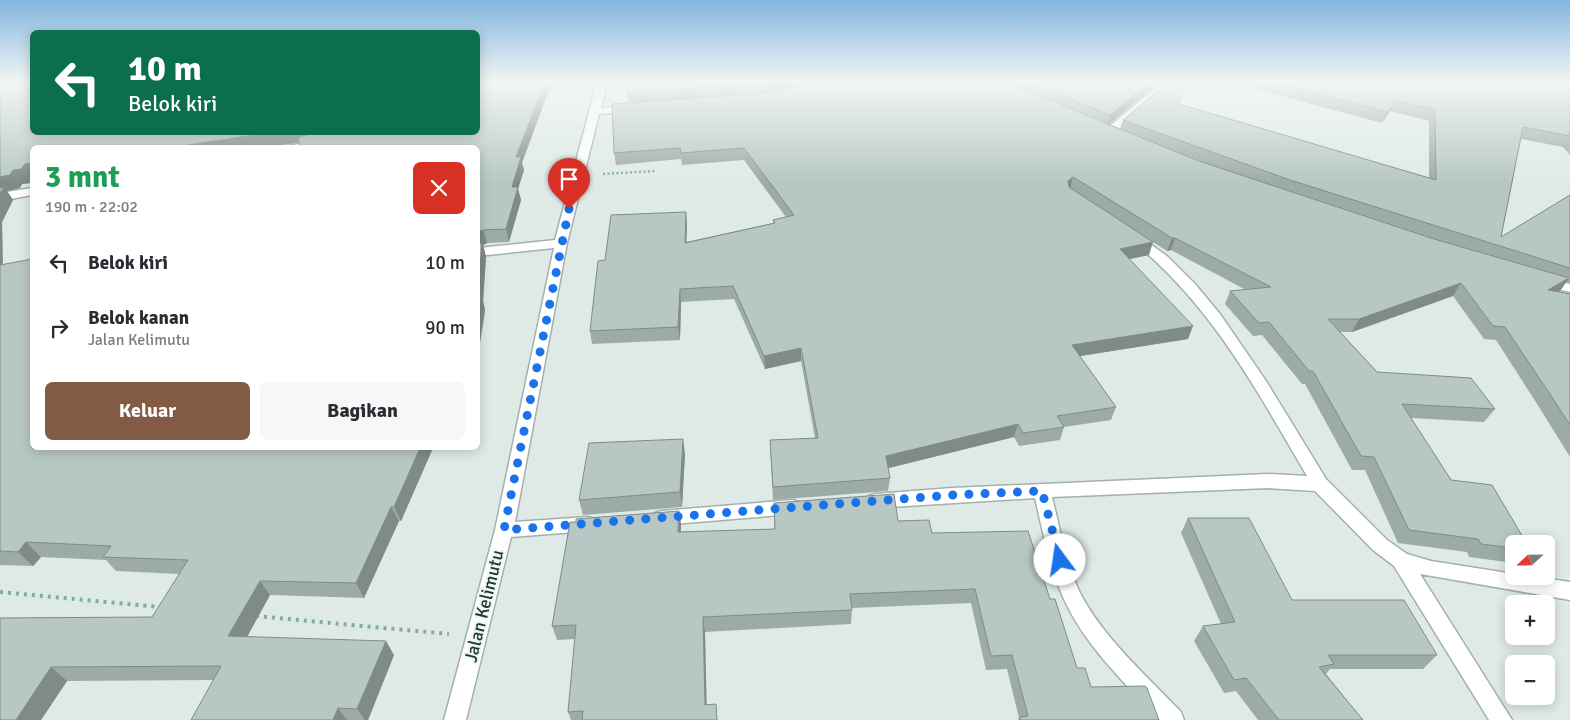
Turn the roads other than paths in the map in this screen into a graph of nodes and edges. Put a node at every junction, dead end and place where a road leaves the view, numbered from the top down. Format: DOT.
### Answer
graph roads {
  1 [pos="594,116"];
  2 [pos="1129,116"];
  3 [pos="1108,133"];
  4 [pos="333,139"];
  5 [pos="302,145"];
  6 [pos="30,192"];
  7 [pos="0,198"];
  8 [pos="1120,226"];
  9 [pos="561,243"];
  10 [pos="480,252"];
  11 [pos="1531,278"];
  12 [pos="1570,288"];
  13 [pos="1320,484"];
  14 [pos="1042,491"];
  15 [pos="862,502"];
  16 [pos="813,506"];
  17 [pos="643,519"];
  18 [pos="604,522"];
  19 [pos="504,530"];
  20 [pos="1401,560"];
  21 [pos="1570,591"];
  22 [pos="455,720"];
  23 [pos="1173,720"];
  24 [pos="1501,720"];
  1 -- 9 [label="street, Jalan Kelimutu"];
  2 -- 3 [label="street"];
  4 -- 5 [label="street"];
  6 -- 7 [label="street"];
  8 -- 13 [label="street"];
  9 -- 10 [label="street"];
  9 -- 19 [label="street, Jalan Kelimutu"];
  11 -- 12 [label="street"];
  13 -- 14 [label="street"];
  13 -- 20 [label="street"];
  14 -- 15 [label="street"];
  14 -- 23 [label="street"];
  16 -- 17 [label="street"];
  18 -- 19 [label="street"];
  19 -- 22 [label="street, Jalan Kelimutu"];
  20 -- 21 [label="street"];
  20 -- 24 [label="street"];
}
